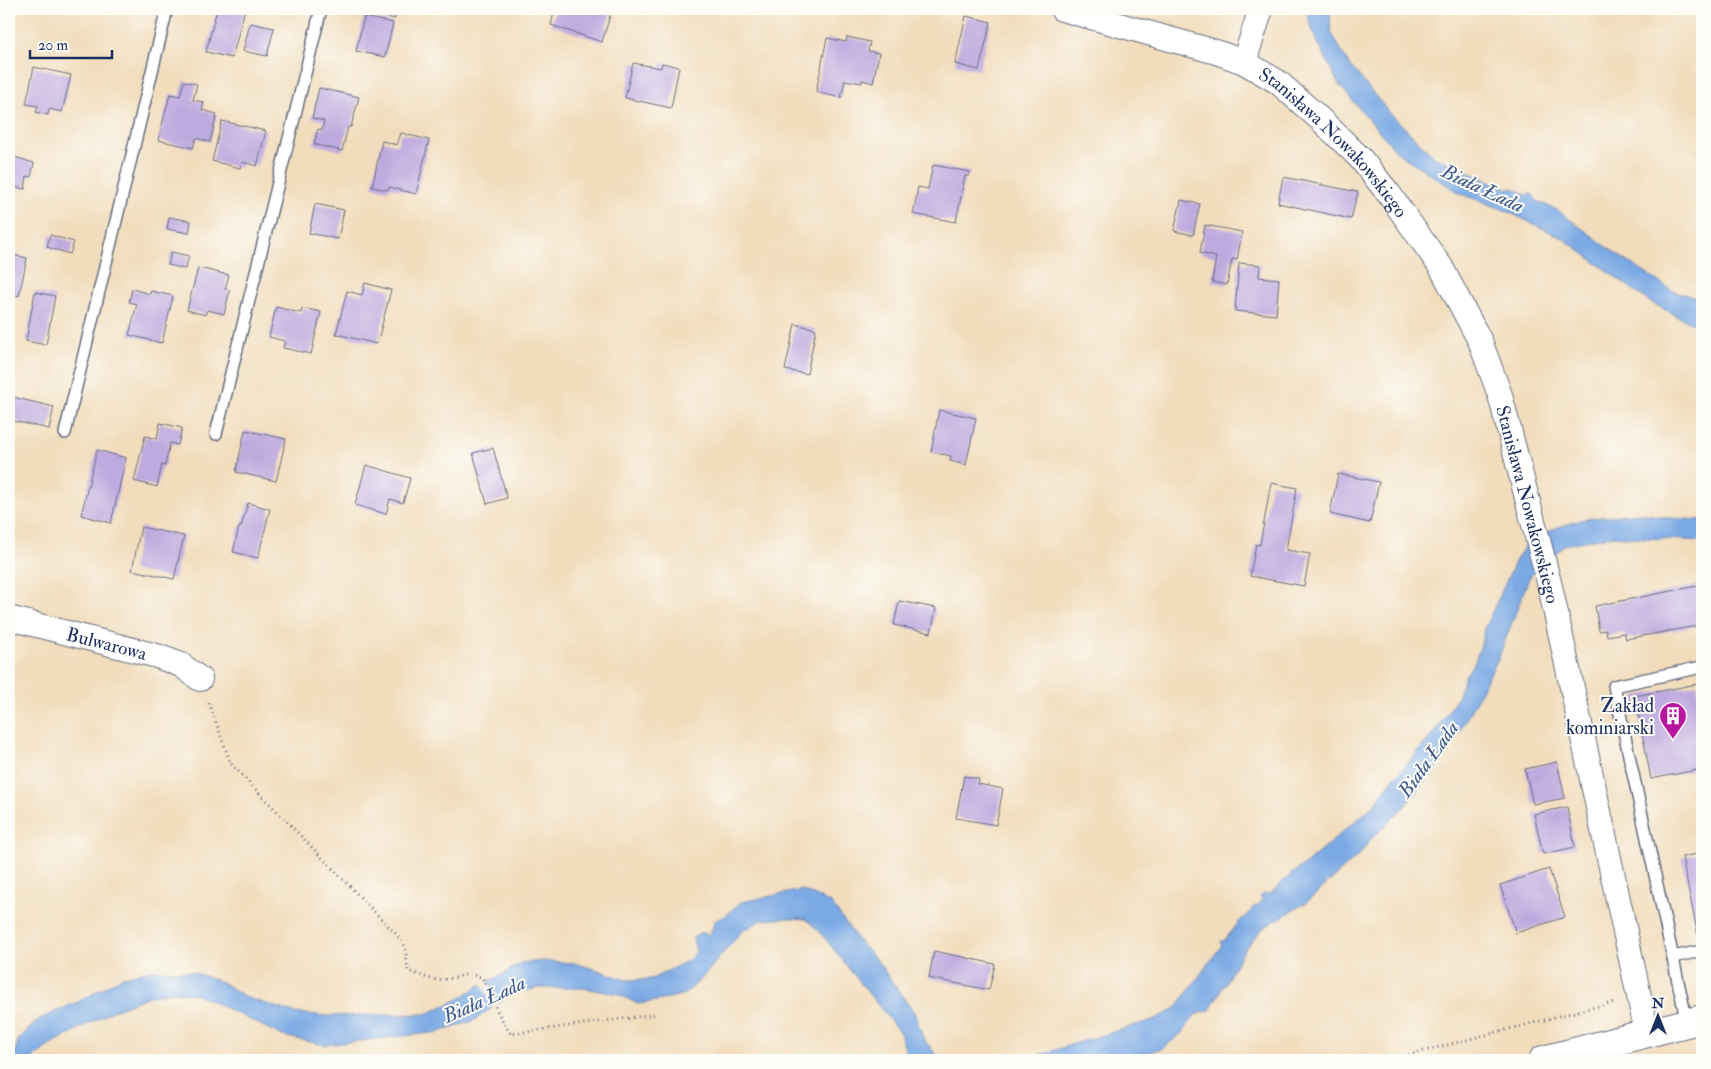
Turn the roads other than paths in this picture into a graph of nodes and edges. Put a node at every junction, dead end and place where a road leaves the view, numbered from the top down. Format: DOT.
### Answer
graph roads {
  1 [pos="167,9"];
  2 [pos="321,9"];
  3 [pos="1062,9"];
  4 [pos="1261,9"];
  5 [pos="1244,62"];
  6 [pos="65,433"];
  7 [pos="216,434"];
  8 [pos="9,618"];
  9 [pos="1702,667"];
  10 [pos="200,679"];
  11 [pos="1702,951"];
  12 [pos="1673,957"];
  13 [pos="1695,1021"];
  14 [pos="1647,1033"];
  15 [pos="1543,1060"];
  1 -- 6 [label="lane"];
  2 -- 7 [label="lane"];
  3 -- 5 [label="street, Stanisława Nowakowskiego"];
  4 -- 5 [label="street, Stanisława Nowakowskiego"];
  5 -- 14 [label="street, Stanisława Nowakowskiego"];
  8 -- 10 [label="street, Bulwarowa"];
  9 -- 12 [label="lane"];
  11 -- 12 [label="lane"];
  12 -- 13 [label="lane"];
  13 -- 14 [label="main road"];
  14 -- 15 [label="main road"];
}
